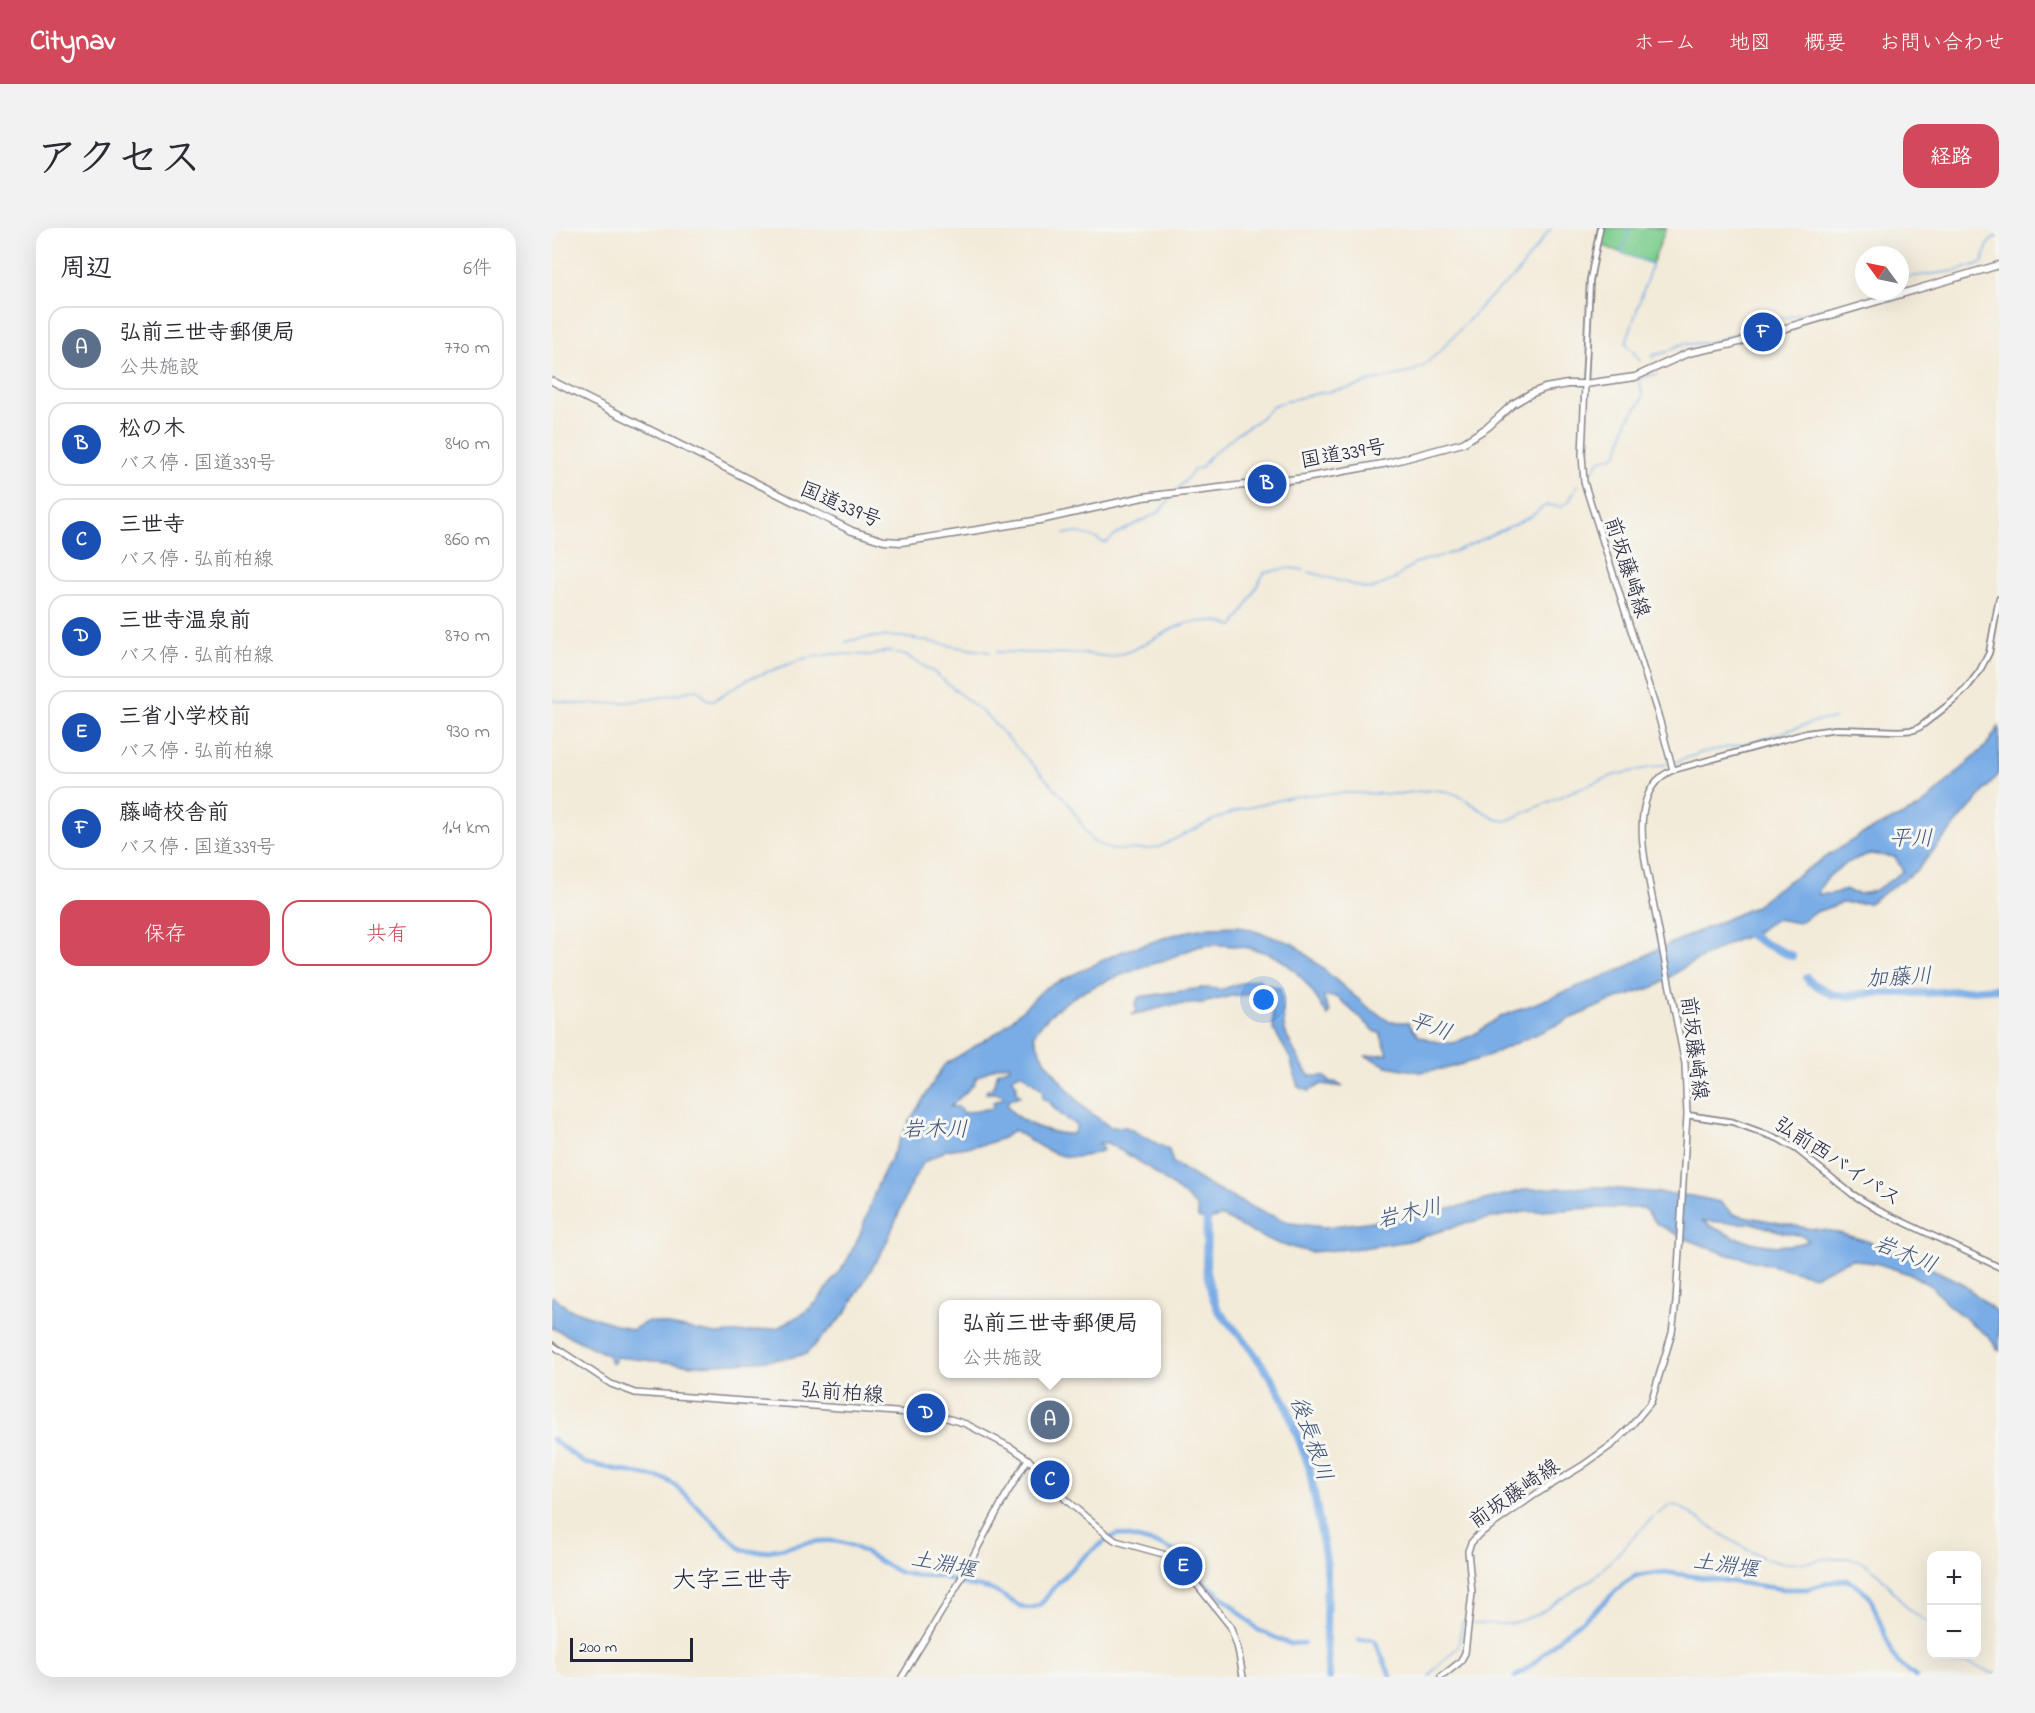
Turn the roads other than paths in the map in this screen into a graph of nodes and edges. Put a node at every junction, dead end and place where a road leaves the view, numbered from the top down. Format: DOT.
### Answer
graph roads {
  1 [pos="1600,228"];
  2 [pos="1999,265"];
  3 [pos="552,381"];
  4 [pos="1585,384"];
  5 [pos="1999,599"];
  6 [pos="1673,770"];
  7 [pos="1687,1115"];
  8 [pos="1999,1266"];
  9 [pos="552,1346"];
  10 [pos="1028,1459"];
  11 [pos="902,1677"];
  12 [pos="1243,1677"];
  13 [pos="1441,1677"];
  1 -- 4 [label="street"];
  2 -- 4 [label="highway, 国道339号"];
  3 -- 4 [label="highway, 国道339号"];
  4 -- 6 [label="main road, 前坂藤崎線"];
  5 -- 6 [label="street"];
  6 -- 7 [label="main road, 前坂藤崎線"];
  7 -- 8 [label="street, 弘前西バイパス"];
  7 -- 13 [label="main road, 前坂藤崎線"];
  9 -- 10 [label="main road, 弘前柏線"];
  10 -- 11 [label="main road"];
  10 -- 12 [label="main road, 弘前柏線"];
}
